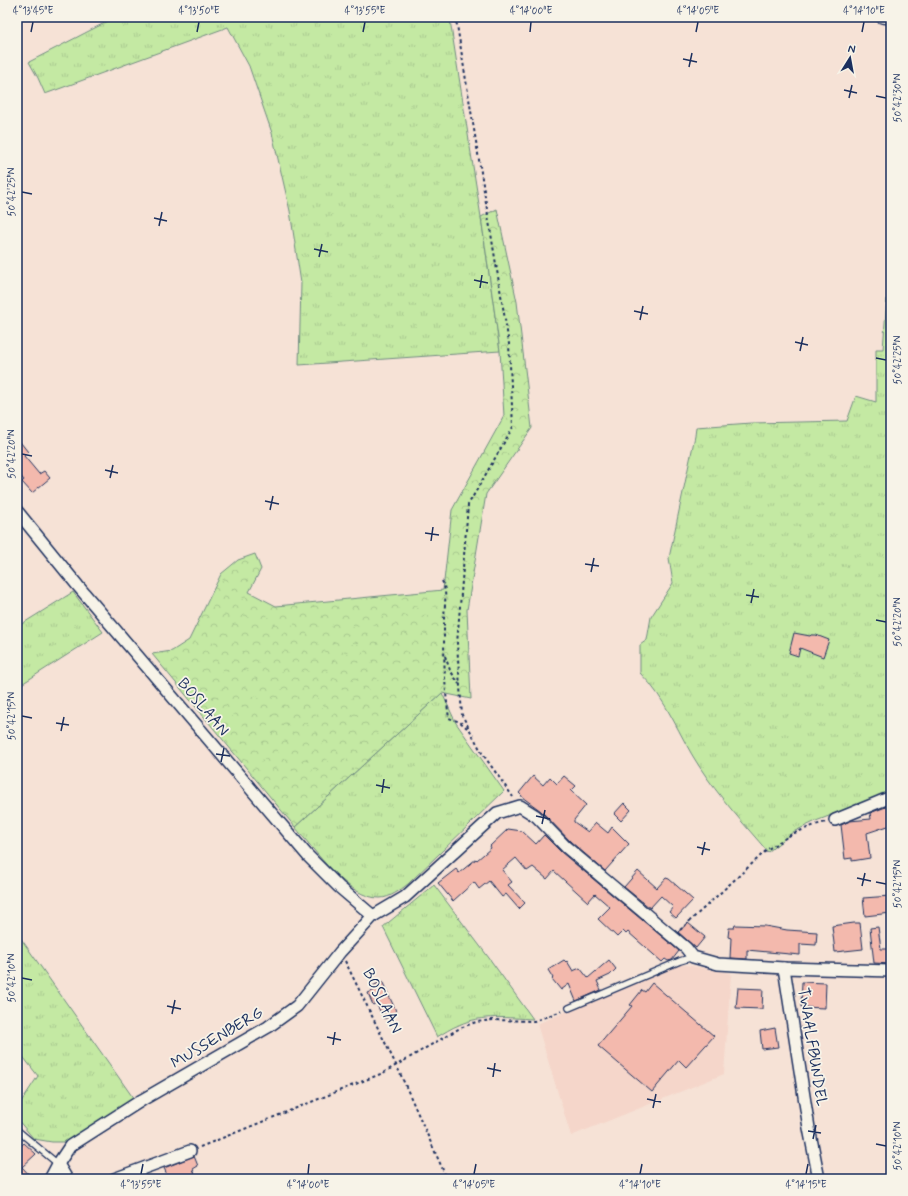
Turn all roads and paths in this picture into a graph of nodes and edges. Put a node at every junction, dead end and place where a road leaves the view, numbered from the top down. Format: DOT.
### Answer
graph roads {
  1 [pos="454,17"];
  2 [pos="882,17"];
  3 [pos="891,18"];
  4 [pos="891,142"];
  5 [pos="891,163"];
  6 [pos="17,511"];
  7 [pos="442,581"];
  8 [pos="444,654"];
  9 [pos="460,685"];
  10 [pos="470,730"];
  11 [pos="891,797"];
  12 [pos="520,806"];
  13 [pos="835,820"];
  14 [pos="373,916"];
  15 [pos="672,937"];
  16 [pos="340,952"];
  17 [pos="693,958"];
  18 [pos="784,968"];
  19 [pos="891,971"];
  20 [pos="569,1008"];
  21 [pos="395,1065"];
  22 [pos="17,1130"];
  23 [pos="190,1151"];
  24 [pos="58,1164"];
  25 [pos="50,1179"];
  26 [pos="67,1179"];
  27 [pos="114,1179"];
  28 [pos="447,1179"];
  29 [pos="819,1179"];
  1 -- 9 [label="path"];
  2 -- 3 [label="street"];
  4 -- 5 [label="path"];
  6 -- 14 [label="street, BOSLAAN"];
  7 -- 8 [label="path"];
  8 -- 9 [label="path"];
  8 -- 10 [label="path"];
  9 -- 10 [label="path"];
  10 -- 12 [label="path"];
  11 -- 13 [label="street"];
  12 -- 14 [label="street, MUSSENBERG"];
  12 -- 15 [label="street"];
  13 -- 15 [label="path"];
  14 -- 16 [label="street, MUSSENBERG"];
  15 -- 17 [label="street"];
  16 -- 21 [label="path, BOSLAAN"];
  16 -- 24 [label="street, MUSSENBERG"];
  17 -- 18 [label="street"];
  17 -- 20 [label="lane"];
  18 -- 19 [label="street"];
  18 -- 29 [label="street, TWAALFBUNDEL"];
  20 -- 21 [label="path"];
  21 -- 23 [label="path"];
  21 -- 28 [label="path, BOSLAAN"];
  22 -- 24 [label="lane"];
  23 -- 27 [label="street"];
  24 -- 25 [label="street, MUSSENBERG"];
  24 -- 26 [label="street"];
}
